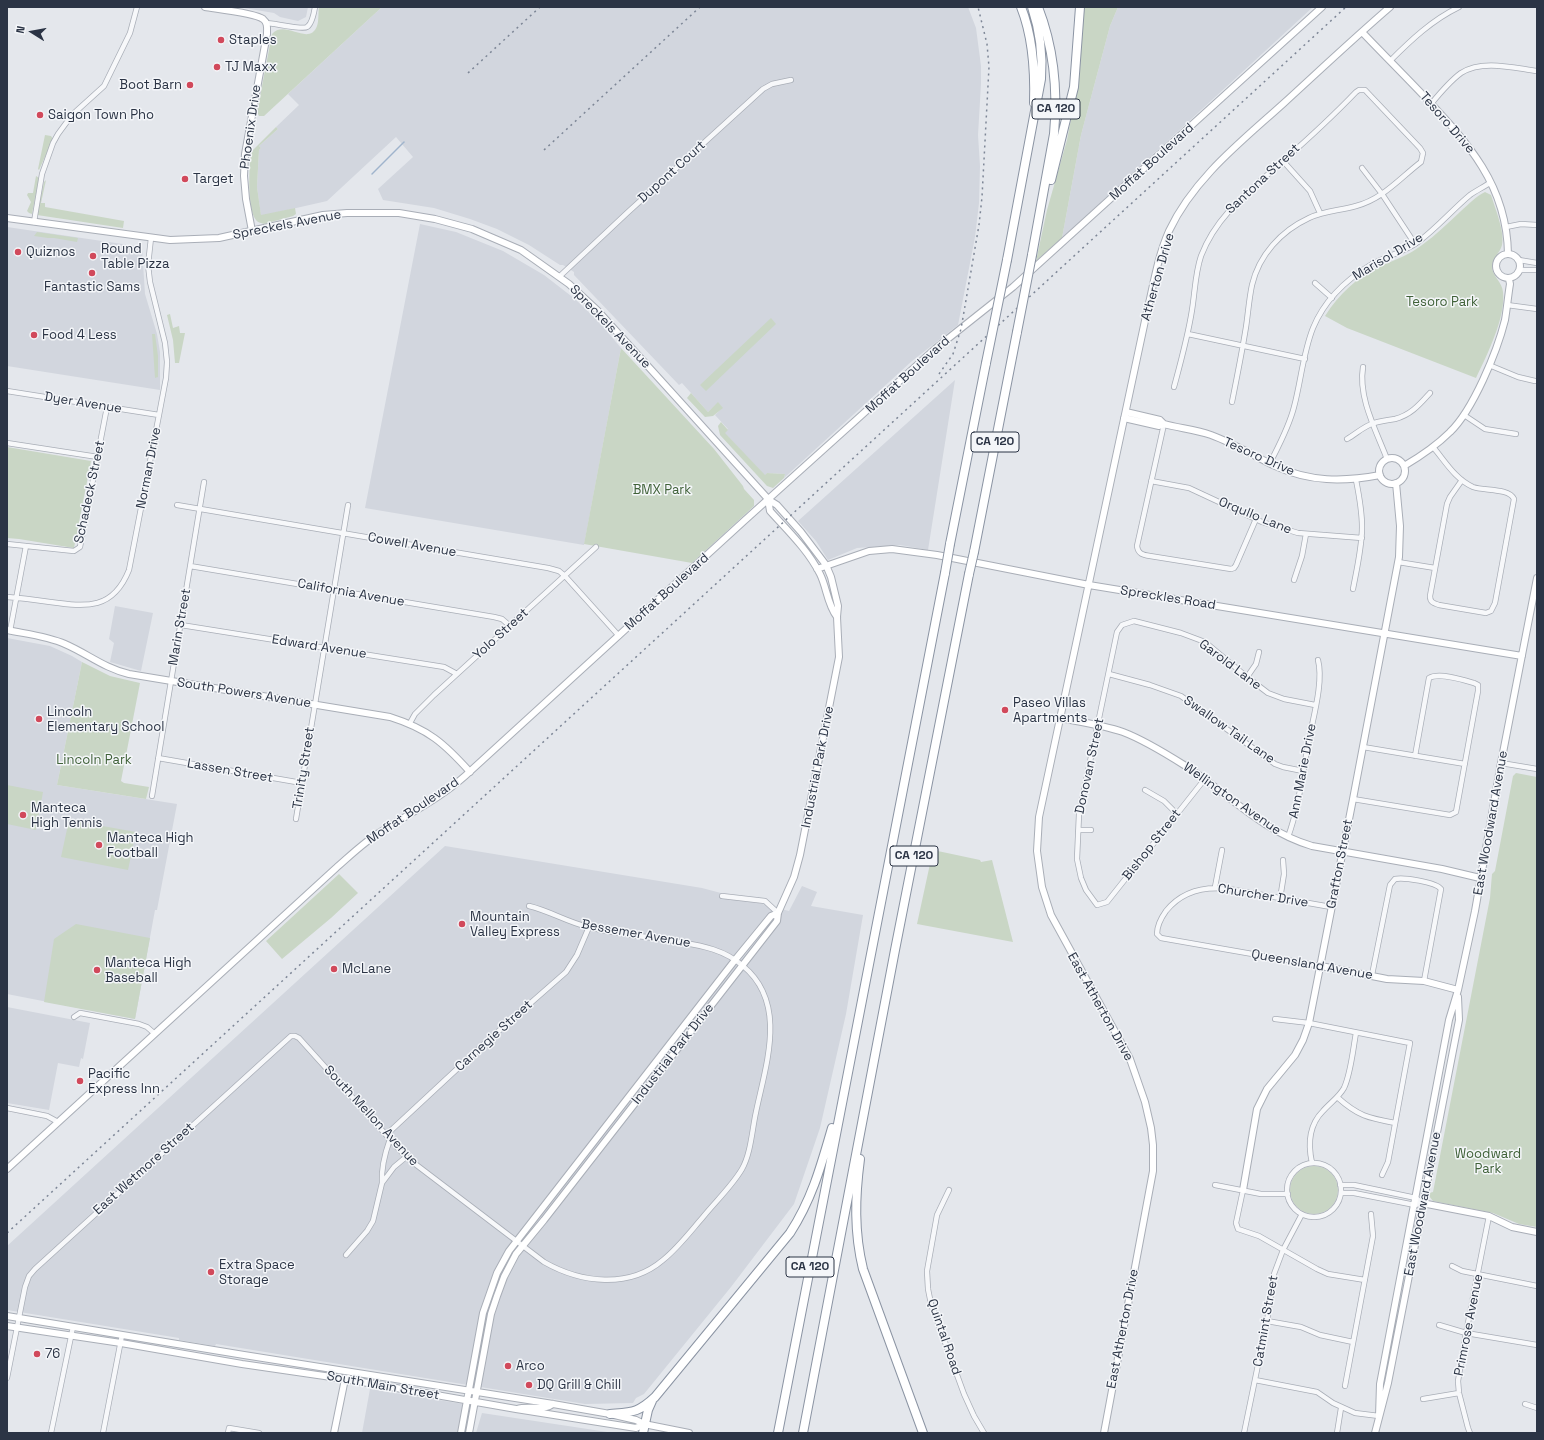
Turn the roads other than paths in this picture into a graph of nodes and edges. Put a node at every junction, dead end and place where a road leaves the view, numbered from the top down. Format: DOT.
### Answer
graph roads {
  1 [pos="136,7"];
  2 [pos="205,7"];
  3 [pos="315,7"];
  4 [pos="1021,7"];
  5 [pos="1032,7"];
  6 [pos="1038,7"];
  7 [pos="1080,7"];
  8 [pos="1322,7"];
  9 [pos="1390,7"];
  10 [pos="1460,7"];
  11 [pos="266,23"];
  12 [pos="1362,32"];
  13 [pos="1390,61"];
  14 [pos="1537,71"];
  15 [pos="791,80"];
  16 [pos="1431,104"];
  17 [pos="1032,127"];
  18 [pos="1283,161"];
  19 [pos="1362,168"];
  20 [pos="1491,182"];
  21 [pos="1382,194"];
  22 [pos="1040,213"];
  23 [pos="1320,213"];
  24 [pos="7,218"];
  25 [pos="34,222"];
  26 [pos="1537,225"];
  27 [pos="1506,227"];
  28 [pos="252,231"];
  29 [pos="151,238"];
  30 [pos="1415,244"];
  31 [pos="1508,254"];
  32 [pos="1519,260"];
  33 [pos="1537,263"];
  34 [pos="1520,270"];
  35 [pos="1537,270"];
  36 [pos="560,276"];
  37 [pos="1509,279"];
  38 [pos="1315,283"];
  39 [pos="1332,298"];
  40 [pos="1507,305"];
  41 [pos="1537,310"];
  42 [pos="1188,334"];
  43 [pos="1243,346"];
  44 [pos="1305,359"];
  45 [pos="1489,365"];
  46 [pos="1363,367"];
  47 [pos="1535,381"];
  48 [pos="1174,387"];
  49 [pos="7,391"];
  50 [pos="1430,392"];
  51 [pos="1232,402"];
  52 [pos="107,407"];
  53 [pos="1125,415"];
  54 [pos="1464,415"];
  55 [pos="159,416"];
  56 [pos="1374,423"];
  57 [pos="1164,424"];
  58 [pos="1516,434"];
  59 [pos="1347,439"];
  60 [pos="7,443"];
  61 [pos="1433,447"];
  62 [pos="98,457"];
  63 [pos="1387,459"];
  64 [pos="1270,463"];
  65 [pos="1404,466"];
  66 [pos="1380,475"];
  67 [pos="1356,480"];
  68 [pos="1462,480"];
  69 [pos="1151,481"];
  70 [pos="204,482"];
  71 [pos="1396,483"];
  72 [pos="769,500"];
  73 [pos="177,505"];
  74 [pos="348,505"];
  75 [pos="200,510"];
  76 [pos="1256,519"];
  77 [pos="344,534"];
  78 [pos="1306,534"];
  79 [pos="1362,538"];
  80 [pos="7,544"];
  81 [pos="26,546"];
  82 [pos="596,547"];
  83 [pos="1398,562"];
  84 [pos="190,566"];
  85 [pos="826,566"];
  86 [pos="1435,568"];
  87 [pos="817,569"];
  88 [pos="565,576"];
  89 [pos="1537,578"];
  90 [pos="1294,580"];
  91 [pos="1089,585"];
  92 [pos="1353,589"];
  93 [pos="334,590"];
  94 [pos="7,597"];
  95 [pos="16,597"];
  96 [pos="837,617"];
  97 [pos="181,624"];
  98 [pos="1122,625"];
  99 [pos="510,626"];
  100 [pos="8,630"];
  101 [pos="1384,633"];
  102 [pos="619,636"];
  103 [pos="324,649"];
  104 [pos="1259,652"];
  105 [pos="1522,656"];
  106 [pos="1318,660"];
  107 [pos="457,674"];
  108 [pos="1109,674"];
  109 [pos="1247,677"];
  110 [pos="170,682"];
  111 [pos="315,704"];
  112 [pos="1315,705"];
  113 [pos="1060,718"];
  114 [pos="410,723"];
  115 [pos="1098,726"];
  116 [pos="1363,747"];
  117 [pos="1415,756"];
  118 [pos="158,758"];
  119 [pos="1501,763"];
  120 [pos="1465,764"];
  121 [pos="1537,769"];
  122 [pos="1303,771"];
  123 [pos="470,772"];
  124 [pos="1204,780"];
  125 [pos="302,783"];
  126 [pos="1145,790"];
  127 [pos="152,796"];
  128 [pos="1353,799"];
  129 [pos="1177,814"];
  130 [pos="296,819"];
  131 [pos="1079,830"];
  132 [pos="1091,830"];
  133 [pos="1288,837"];
  134 [pos="1222,850"];
  135 [pos="1343,850"];
  136 [pos="1283,860"];
  137 [pos="1480,878"];
  138 [pos="1215,888"];
  139 [pos="722,896"];
  140 [pos="1280,899"];
  141 [pos="1097,905"];
  142 [pos="529,906"];
  143 [pos="1331,908"];
  144 [pos="778,913"];
  145 [pos="589,927"];
  146 [pos="1166,939"];
  147 [pos="735,960"];
  148 [pos="742,964"];
  149 [pos="1321,966"];
  150 [pos="1372,975"];
  151 [pos="1424,981"];
  152 [pos="1458,990"];
  153 [pos="74,1017"];
  154 [pos="1275,1019"];
  155 [pos="1308,1023"];
  156 [pos="1356,1033"];
  157 [pos="155,1034"];
  158 [pos="301,1040"];
  159 [pos="1337,1097"];
  160 [pos="842,1101"];
  161 [pos="7,1108"];
  162 [pos="58,1122"];
  163 [pos="1395,1123"];
  164 [pos="386,1135"];
  165 [pos="859,1138"];
  166 [pos="390,1139"];
  167 [pos="588,1149"];
  168 [pos="594,1155"];
  169 [pos="406,1157"];
  170 [pos="1312,1163"];
  171 [pos="7,1169"];
  172 [pos="1382,1175"];
  173 [pos="563,1181"];
  174 [pos="382,1183"];
  175 [pos="1215,1185"];
  176 [pos="1340,1185"];
  177 [pos="570,1187"];
  178 [pos="949,1190"];
  179 [pos="1243,1190"];
  180 [pos="1341,1193"];
  181 [pos="1288,1194"];
  182 [pos="1416,1198"];
  183 [pos="1422,1203"];
  184 [pos="1415,1206"];
  185 [pos="1302,1214"];
  186 [pos="1371,1214"];
  187 [pos="1489,1216"];
  188 [pos="1537,1232"];
  189 [pos="516,1241"];
  190 [pos="523,1246"];
  191 [pos="1283,1250"];
  192 [pos="346,1255"];
  193 [pos="1452,1266"];
  194 [pos="1478,1273"];
  195 [pos="1365,1280"];
  196 [pos="1537,1286"];
  197 [pos="7,1316"];
  198 [pos="19,1318"];
  199 [pos="1267,1320"];
  200 [pos="1439,1325"];
  201 [pos="7,1326"];
  202 [pos="73,1326"];
  203 [pos="17,1328"];
  204 [pos="1466,1332"];
  205 [pos="71,1335"];
  206 [pos="122,1335"];
  207 [pos="1353,1342"];
  208 [pos="121,1343"];
  209 [pos="1537,1345"];
  210 [pos="244,1355"];
  211 [pos="9,1364"];
  212 [pos="242,1364"];
  213 [pos="373,1376"];
  214 [pos="7,1378"];
  215 [pos="345,1379"];
  216 [pos="1255,1380"];
  217 [pos="1344,1386"];
  218 [pos="468,1391"];
  219 [pos="477,1392"];
  220 [pos="1459,1393"];
  221 [pos="655,1397"];
  222 [pos="1423,1399"];
  223 [pos="467,1401"];
  224 [pos="475,1402"];
  225 [pos="553,1404"];
  226 [pos="1525,1404"];
  227 [pos="1342,1408"];
  228 [pos="1537,1408"];
  229 [pos="516,1410"];
  230 [pos="589,1410"];
  231 [pos="610,1414"];
  232 [pos="1379,1416"];
  233 [pos="587,1420"];
  234 [pos="644,1429"];
  235 [pos="229,1431"];
  236 [pos="51,1433"];
  237 [pos="103,1433"];
  238 [pos="259,1433"];
  239 [pos="334,1433"];
  240 [pos="461,1433"];
  241 [pos="469,1433"];
  242 [pos="689,1433"];
  243 [pos="778,1433"];
  244 [pos="803,1433"];
  245 [pos="923,1433"];
  246 [pos="984,1433"];
  247 [pos="1104,1433"];
  248 [pos="1244,1433"];
  249 [pos="1337,1433"];
  250 [pos="1375,1433"];
  251 [pos="1470,1433"];
  1 -- 25 [label="street"];
  2 -- 11 [label="street"];
  3 -- 11 [label="street"];
  4 -- 17 [label="highway, CA 120"];
  5 -- 17 [label="highway"];
  6 -- 22 [label="highway, CA 120"];
  7 -- 22 [label="highway"];
  8 -- 72 [label="street, Moffat Boulevard"];
  9 -- 12 [label="street, Atherton Drive"];
  10 -- 13 [label="street"];
  11 -- 28 [label="street, Phoenix Drive"];
  12 -- 13 [label="street, Tesoro Drive"];
  12 -- 53 [label="street, Atherton Drive"];
  13 -- 16 [label="street, Tesoro Drive"];
  14 -- 16 [label="street"];
  15 -- 36 [label="street, Dupont Court"];
  16 -- 20 [label="street, Tesoro Drive"];
  17 -- 160 [label="highway, CA 120, bridge"];
  18 -- 21 [label="street, Santona Street"];
  18 -- 23 [label="street"];
  18 -- 42 [label="street, Santona Street"];
  19 -- 21 [label="street"];
  20 -- 27 [label="street, Tesoro Drive"];
  20 -- 30 [label="street, Marisol Drive"];
  21 -- 23 [label="street"];
  21 -- 30 [label="street"];
  22 -- 165 [label="highway, CA 120, bridge"];
  23 -- 43 [label="street"];
  24 -- 25 [label="street, Spreckels Avenue"];
  25 -- 29 [label="street, Spreckels Avenue"];
  26 -- 27 [label="street"];
  27 -- 31 [label="street, Tesoro Drive"];
  28 -- 29 [label="street, Spreckels Avenue"];
  28 -- 36 [label="street, Spreckels Avenue"];
  29 -- 55 [label="street, Norman Drive"];
  30 -- 39 [label="street, Marisol Drive"];
  31 -- 32 [label="street"];
  31 -- 37 [label="street"];
  32 -- 33 [label="street"];
  32 -- 34 [label="street"];
  34 -- 35 [label="street"];
  34 -- 37 [label="street"];
  36 -- 72 [label="street, Spreckels Avenue"];
  37 -- 40 [label="street"];
  38 -- 39 [label="street"];
  39 -- 44 [label="street, Marisol Drive"];
  40 -- 41 [label="street"];
  40 -- 45 [label="street"];
  42 -- 43 [label="street"];
  42 -- 48 [label="street, Santona Street"];
  43 -- 44 [label="street"];
  43 -- 51 [label="street"];
  44 -- 64 [label="street, Marisol Drive"];
  45 -- 47 [label="street"];
  45 -- 54 [label="street"];
  46 -- 56 [label="street"];
  49 -- 52 [label="street, Dyer Avenue"];
  50 -- 56 [label="street"];
  52 -- 55 [label="street, Dyer Avenue"];
  52 -- 62 [label="street, Schadeck Street"];
  53 -- 57 [label="street, Tesoro Drive"];
  53 -- 91 [label="street, Atherton Drive"];
  54 -- 58 [label="street"];
  54 -- 61 [label="street"];
  55 -- 95 [label="street, Norman Drive"];
  56 -- 59 [label="street"];
  56 -- 63 [label="street"];
  57 -- 64 [label="street, Tesoro Drive"];
  57 -- 69 [label="street"];
  60 -- 62 [label="street"];
  61 -- 65 [label="street"];
  61 -- 68 [label="street"];
  62 -- 81 [label="street, Schadeck Street"];
  63 -- 65 [label="street"];
  63 -- 66 [label="street"];
  64 -- 67 [label="street, Tesoro Drive"];
  65 -- 71 [label="street"];
  66 -- 67 [label="street, Tesoro Drive"];
  66 -- 71 [label="street"];
  67 -- 79 [label="street"];
  68 -- 86 [label="street"];
  68 -- 86 [label="street"];
  69 -- 76 [label="street, Orqullo Lane"];
  69 -- 76 [label="street"];
  70 -- 75 [label="street, Marin Street"];
  71 -- 83 [label="street, Grafton Street"];
  72 -- 85 [label="street, Industrial Park Drive"];
  72 -- 87 [label="street, Industrial Park Drive"];
  72 -- 102 [label="street, Moffat Boulevard"];
  73 -- 75 [label="street, Cowell Avenue"];
  74 -- 77 [label="street, Trinity Street"];
  75 -- 77 [label="street, Cowell Avenue"];
  75 -- 84 [label="street, Marin Street"];
  76 -- 78 [label="street, Orqullo Lane"];
  77 -- 88 [label="street, Cowell Avenue"];
  77 -- 93 [label="street, Trinity Street"];
  78 -- 79 [label="street, Orqullo Lane"];
  78 -- 90 [label="street"];
  79 -- 92 [label="street"];
  80 -- 81 [label="street"];
  81 -- 95 [label="street"];
  82 -- 88 [label="street, Yolo Street"];
  83 -- 86 [label="street"];
  83 -- 101 [label="street, Grafton Street"];
  84 -- 93 [label="street, California Avenue"];
  84 -- 97 [label="street, Marin Street"];
  85 -- 87 [label="street, Spreckles Road"];
  85 -- 91 [label="street, Spreckles Road"];
  85 -- 96 [label="street, Industrial Park Drive"];
  87 -- 96 [label="street, Industrial Park Drive"];
  88 -- 99 [label="street, Yolo Street"];
  88 -- 102 [label="street, Cowell Avenue"];
  89 -- 105 [label="street, East Woodward Avenue"];
  91 -- 101 [label="street, Spreckles Road"];
  91 -- 113 [label="street, East Atherton Drive"];
  93 -- 99 [label="street, California Avenue"];
  93 -- 103 [label="street, Trinity Street"];
  94 -- 95 [label="street, Norman Drive"];
  95 -- 100 [label="street"];
  96 -- 144 [label="street, Industrial Park Drive"];
  97 -- 103 [label="street, Edward Avenue"];
  97 -- 110 [label="street, Marin Street"];
  98 -- 108 [label="street, Donovan Street"];
  98 -- 109 [label="street, Garold Lane"];
  99 -- 107 [label="street, Yolo Street"];
  100 -- 110 [label="street, South Powers Avenue"];
  101 -- 105 [label="street, Spreckles Road"];
  101 -- 116 [label="street, Grafton Street"];
  102 -- 123 [label="street, Moffat Boulevard"];
  103 -- 107 [label="street, Edward Avenue"];
  103 -- 111 [label="street, Trinity Street"];
  104 -- 109 [label="street"];
  105 -- 119 [label="street, East Woodward Avenue"];
  106 -- 112 [label="street, Ann Marie Drive"];
  107 -- 114 [label="street, Yolo Street"];
  108 -- 115 [label="street, Donovan Street"];
  108 -- 122 [label="street, Swallow Tail Lane"];
  109 -- 112 [label="street, Garold Lane"];
  110 -- 111 [label="street, South Powers Avenue"];
  110 -- 118 [label="street, Marin Street"];
  111 -- 114 [label="street, South Powers Avenue"];
  111 -- 125 [label="street, Trinity Street"];
  112 -- 122 [label="street, Ann Marie Drive"];
  113 -- 115 [label="street, Wellington Avenue"];
  113 -- 247 [label="street, East Atherton Drive"];
  114 -- 123 [label="street, South Powers Avenue"];
  115 -- 124 [label="street, Wellington Avenue"];
  115 -- 131 [label="street, Donovan Street"];
  116 -- 117 [label="street"];
  116 -- 128 [label="street, Grafton Street"];
  117 -- 120 [label="street"];
  117 -- 120 [label="street"];
  118 -- 125 [label="street, Lassen Street"];
  118 -- 127 [label="street, Marin Street"];
  119 -- 121 [label="street"];
  119 -- 137 [label="street, East Woodward Avenue"];
  120 -- 128 [label="street"];
  122 -- 133 [label="street, Ann Marie Drive"];
  123 -- 157 [label="street, Moffat Boulevard"];
  124 -- 129 [label="street, Bishop Street"];
  124 -- 133 [label="street, Wellington Avenue"];
  125 -- 130 [label="street, Trinity Street"];
  126 -- 129 [label="street"];
  128 -- 135 [label="street, Grafton Street"];
  129 -- 141 [label="street, Bishop Street"];
  131 -- 132 [label="street"];
  131 -- 141 [label="street, Donovan Street"];
  133 -- 135 [label="street, Wellington Avenue"];
  134 -- 138 [label="street"];
  135 -- 137 [label="street, Wellington Avenue"];
  135 -- 143 [label="street, Grafton Street"];
  136 -- 140 [label="street"];
  137 -- 152 [label="street, East Woodward Avenue"];
  138 -- 140 [label="street, Churcher Drive"];
  138 -- 146 [label="street, Churcher Drive"];
  139 -- 144 [label="street"];
  140 -- 143 [label="street, Churcher Drive"];
  142 -- 145 [label="street, Bessemer Avenue"];
  143 -- 149 [label="street, Grafton Street"];
  144 -- 147 [label="street, Industrial Park Drive"];
  144 -- 148 [label="street, Industrial Park Drive"];
  145 -- 147 [label="street, Bessemer Avenue"];
  145 -- 164 [label="street, Carnegie Street"];
  146 -- 149 [label="street, Queensland Avenue"];
  147 -- 148 [label="street, Bessemer Avenue"];
  147 -- 167 [label="street, Industrial Park Drive"];
  148 -- 168 [label="street, Industrial Park Drive"];
  148 -- 190 [label="street, South Mellon Avenue"];
  149 -- 150 [label="street, Queensland Avenue"];
  149 -- 155 [label="street, Grafton Street"];
  150 -- 151 [label="street, Queensland Avenue"];
  150 -- 151 [label="street"];
  151 -- 152 [label="street, Queensland Avenue"];
  152 -- 182 [label="street, East Woodward Avenue"];
  152 -- 183 [label="street, East Woodward Avenue"];
  153 -- 157 [label="street"];
  154 -- 155 [label="street"];
  155 -- 156 [label="street"];
  155 -- 179 [label="street, Grafton Street"];
  156 -- 159 [label="street"];
  156 -- 163 [label="street"];
  157 -- 162 [label="street, Moffat Boulevard"];
  158 -- 164 [label="street, South Mellon Avenue"];
  158 -- 198 [label="street, East Wetmore Street"];
  159 -- 163 [label="street"];
  159 -- 170 [label="street"];
  160 -- 221 [label="highway"];
  160 -- 243 [label="highway, CA 120"];
  161 -- 162 [label="street"];
  162 -- 171 [label="street, Moffat Boulevard"];
  163 -- 172 [label="street"];
  164 -- 166 [label="street, South Mellon Avenue"];
  165 -- 244 [label="highway, CA 120"];
  165 -- 245 [label="highway"];
  166 -- 169 [label="street, South Mellon Avenue"];
  166 -- 174 [label="street"];
  167 -- 168 [label="street"];
  167 -- 173 [label="street, Industrial Park Drive"];
  168 -- 177 [label="street, Industrial Park Drive"];
  169 -- 174 [label="street"];
  169 -- 189 [label="street, South Mellon Avenue"];
  170 -- 176 [label="street"];
  170 -- 181 [label="street"];
  173 -- 177 [label="street"];
  173 -- 189 [label="street, Industrial Park Drive"];
  174 -- 192 [label="street"];
  175 -- 179 [label="street"];
  176 -- 180 [label="street"];
  176 -- 182 [label="street"];
  177 -- 190 [label="street, Industrial Park Drive"];
  178 -- 246 [label="street, Quintal Road"];
  179 -- 181 [label="street"];
  179 -- 191 [label="street, Grafton Street"];
  180 -- 184 [label="street"];
  180 -- 185 [label="street"];
  181 -- 185 [label="street"];
  182 -- 183 [label="street"];
  182 -- 184 [label="street, East Woodward Avenue"];
  183 -- 184 [label="street"];
  183 -- 187 [label="street"];
  183 -- 232 [label="street, East Woodward Avenue"];
  184 -- 232 [label="street, East Woodward Avenue"];
  185 -- 191 [label="street, Catmint Street"];
  186 -- 195 [label="street"];
  187 -- 188 [label="street"];
  187 -- 194 [label="street, Primrose Avenue"];
  189 -- 190 [label="street, South Mellon Avenue"];
  189 -- 218 [label="street, Industrial Park Drive"];
  190 -- 219 [label="street, Industrial Park Drive"];
  191 -- 195 [label="street"];
  191 -- 199 [label="street, Catmint Street"];
  193 -- 194 [label="street"];
  194 -- 196 [label="street"];
  194 -- 204 [label="street, Primrose Avenue"];
  195 -- 207 [label="street"];
  197 -- 198 [label="street, South Main Street"];
  198 -- 202 [label="street, South Main Street"];
  198 -- 203 [label="street, East Wetmore Street"];
  199 -- 207 [label="street"];
  199 -- 216 [label="street, Catmint Street"];
  200 -- 204 [label="street"];
  201 -- 203 [label="street, South Main Street"];
  202 -- 205 [label="street"];
  202 -- 206 [label="street, South Main Street"];
  203 -- 205 [label="street, South Main Street"];
  203 -- 211 [label="street, East Wetmore Street"];
  204 -- 209 [label="street"];
  204 -- 220 [label="street, Primrose Avenue"];
  205 -- 208 [label="street, South Main Street"];
  205 -- 236 [label="street"];
  206 -- 208 [label="street"];
  206 -- 210 [label="street, South Main Street"];
  207 -- 217 [label="street"];
  208 -- 212 [label="street, South Main Street"];
  208 -- 237 [label="street"];
  210 -- 212 [label="street"];
  210 -- 213 [label="street, South Main Street"];
  211 -- 214 [label="street, East Wetmore Street"];
  212 -- 215 [label="street, South Main Street"];
  213 -- 215 [label="street"];
  213 -- 218 [label="street, South Main Street"];
  215 -- 223 [label="street, South Main Street"];
  215 -- 239 [label="street"];
  216 -- 227 [label="street"];
  216 -- 248 [label="street, Catmint Street"];
  218 -- 219 [label="street, South Main Street"];
  218 -- 223 [label="street, Industrial Park Drive"];
  219 -- 224 [label="street, Industrial Park Drive"];
  219 -- 225 [label="street, South Main Street"];
  220 -- 222 [label="street"];
  220 -- 251 [label="street, Primrose Avenue"];
  221 -- 231 [label="highway"];
  221 -- 234 [label="highway"];
  223 -- 224 [label="street, South Main Street"];
  223 -- 240 [label="street, Industrial Park Drive"];
  224 -- 229 [label="street, South Main Street"];
  224 -- 241 [label="street, Industrial Park Drive"];
  225 -- 229 [label="street"];
  225 -- 230 [label="street, South Main Street"];
  226 -- 228 [label="street"];
  227 -- 232 [label="street"];
  227 -- 249 [label="street"];
  229 -- 233 [label="street, South Main Street"];
  230 -- 231 [label="street, South Main Street"];
  230 -- 233 [label="street"];
  231 -- 234 [label="street, South Main Street"];
  232 -- 250 [label="street, East Woodward Avenue"];
  233 -- 234 [label="street, South Main Street"];
  234 -- 242 [label="street, South Main Street"];
  235 -- 238 [label="street"];
}
